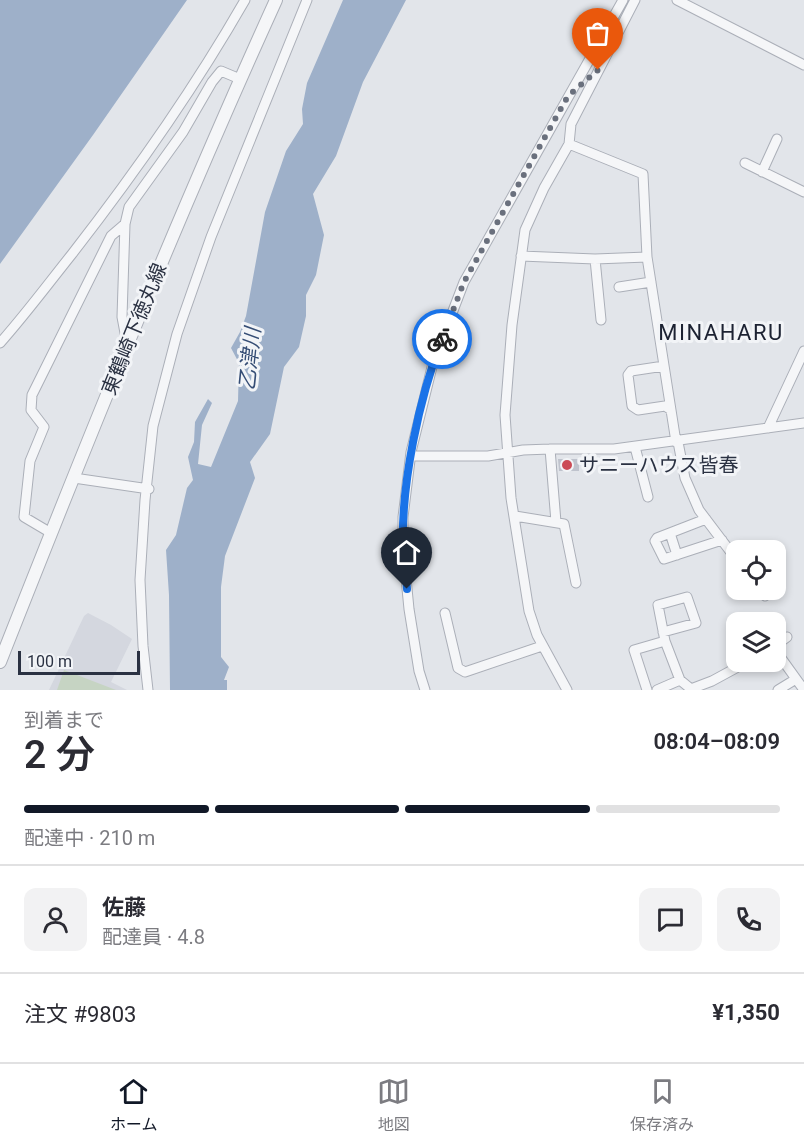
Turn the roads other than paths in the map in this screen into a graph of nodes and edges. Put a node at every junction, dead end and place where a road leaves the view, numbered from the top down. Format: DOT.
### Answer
graph roads {
  1 [pos="245,0"];
  2 [pos="276,0"];
  3 [pos="307,0"];
  4 [pos="622,0"];
  5 [pos="634,0"];
  6 [pos="677,0"];
  7 [pos="804,65"];
  8 [pos="598,70"];
  9 [pos="240,79"];
  10 [pos="568,96"];
  11 [pos="777,140"];
  12 [pos="569,144"];
  13 [pos="745,163"];
  14 [pos="762,172"];
  15 [pos="804,192"];
  16 [pos="125,224"];
  17 [pos="521,256"];
  18 [pos="647,257"];
  19 [pos="595,259"];
  20 [pos="651,282"];
  21 [pos="619,287"];
  22 [pos="601,320"];
  23 [pos="129,339"];
  24 [pos="0,343"];
  25 [pos="804,351"];
  26 [pos="664,366"];
  27 [pos="671,410"];
  28 [pos="804,423"];
  29 [pos="768,428"];
  30 [pos="677,442"];
  31 [pos="635,447"];
  32 [pos="550,449"];
  33 [pos="507,453"];
  34 [pos="411,456"];
  35 [pos="74,478"];
  36 [pos="149,489"];
  37 [pos="648,497"];
  38 [pos="515,516"];
  39 [pos="706,519"];
  40 [pos="555,522"];
  41 [pos="51,533"];
  42 [pos="670,533"];
  43 [pos="722,540"];
  44 [pos="726,545"];
  45 [pos="677,555"];
  46 [pos="576,583"];
  47 [pos="445,614"];
  48 [pos="664,636"];
  49 [pos="542,646"];
  50 [pos="0,662"];
  51 [pos="786,665"];
  52 [pos="733,672"];
  53 [pos="796,679"];
  54 [pos="680,680"];
  55 [pos="714,686"];
  56 [pos="148,690"];
  57 [pos="425,690"];
  58 [pos="567,690"];
  59 [pos="647,690"];
  60 [pos="657,690"];
  61 [pos="778,690"];
  62 [pos="804,690"];
  1 -- 24 [label="street"];
  2 -- 9 [label="street, 東鶴崎下徳丸線"];
  3 -- 36 [label="street"];
  4 -- 10 [label="street"];
  5 -- 8 [label="street"];
  6 -- 7 [label="street"];
  8 -- 10 [label="street"];
  8 -- 12 [label="street"];
  9 -- 16 [label="street"];
  9 -- 23 [label="street, 東鶴崎下徳丸線"];
  10 -- 34 [label="street"];
  11 -- 14 [label="street"];
  12 -- 17 [label="street"];
  12 -- 18 [label="street"];
  13 -- 14 [label="street"];
  14 -- 15 [label="street"];
  16 -- 23 [label="street"];
  16 -- 41 [label="street"];
  17 -- 19 [label="street"];
  17 -- 33 [label="street"];
  18 -- 19 [label="street"];
  18 -- 20 [label="street"];
  19 -- 22 [label="street"];
  20 -- 21 [label="street"];
  20 -- 26 [label="street"];
  23 -- 35 [label="street, 東鶴崎下徳丸線"];
  25 -- 29 [label="street"];
  26 -- 27 [label="street"];
  26 -- 27 [label="street"];
  27 -- 30 [label="street"];
  28 -- 29 [label="street"];
  29 -- 30 [label="street"];
  30 -- 31 [label="street"];
  30 -- 39 [label="street"];
  31 -- 32 [label="street"];
  31 -- 37 [label="street"];
  32 -- 33 [label="street"];
  32 -- 40 [label="street"];
  33 -- 34 [label="street"];
  33 -- 38 [label="street"];
  34 -- 57 [label="street"];
  35 -- 36 [label="street"];
  35 -- 41 [label="street, 東鶴崎下徳丸線"];
  36 -- 56 [label="street"];
  38 -- 40 [label="street"];
  38 -- 49 [label="street"];
  39 -- 42 [label="street"];
  39 -- 43 [label="street"];
  40 -- 46 [label="street"];
  41 -- 50 [label="street, 東鶴崎下徳丸線"];
  42 -- 45 [label="street"];
  42 -- 45 [label="street"];
  43 -- 44 [label="street"];
  43 -- 45 [label="street"];
  47 -- 49 [label="street"];
  48 -- 48 [label="street"];
  48 -- 54 [label="street"];
  48 -- 59 [label="street"];
  49 -- 58 [label="street"];
  51 -- 53 [label="street"];
  52 -- 55 [label="street"];
  53 -- 61 [label="street"];
  53 -- 62 [label="street"];
  54 -- 55 [label="street"];
  54 -- 60 [label="street"];
}
